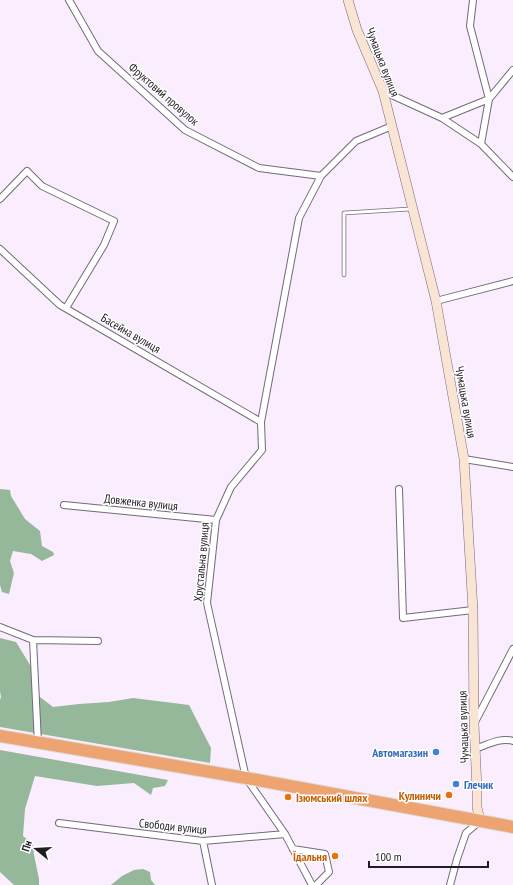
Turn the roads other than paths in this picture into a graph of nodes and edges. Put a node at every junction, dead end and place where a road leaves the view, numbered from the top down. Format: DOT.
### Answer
graph roads {
  1 [pos="68,0"];
  2 [pos="348,0"];
  3 [pos="473,0"];
  4 [pos="513,70"];
  5 [pos="383,91"];
  6 [pos="489,99"];
  7 [pos="442,118"];
  8 [pos="392,126"];
  9 [pos="481,144"];
  10 [pos="321,176"];
  11 [pos="513,177"];
  12 [pos="0,199"];
  13 [pos="413,209"];
  14 [pos="0,249"];
  15 [pos="344,275"];
  16 [pos="513,281"];
  17 [pos="436,301"];
  18 [pos="66,308"];
  19 [pos="261,422"];
  20 [pos="464,459"];
  21 [pos="513,467"];
  22 [pos="399,489"];
  23 [pos="64,505"];
  24 [pos="216,520"];
  25 [pos="473,610"];
  26 [pos="0,627"];
  27 [pos="33,640"];
  28 [pos="98,642"];
  29 [pos="513,649"];
  30 [pos="474,724"];
  31 [pos="0,736"];
  32 [pos="513,741"];
  33 [pos="38,743"];
  34 [pos="475,749"];
  35 [pos="246,778"];
  36 [pos="480,821"];
  37 [pos="59,823"];
  38 [pos="513,827"];
  39 [pos="285,834"];
  40 [pos="203,841"];
  41 [pos="292,849"];
  42 [pos="212,885"];
  43 [pos="312,885"];
  44 [pos="316,885"];
  45 [pos="450,885"];
  1 -- 10 [label="street, Фруктовий провулок"];
  2 -- 5 [label="street, Чумацька вулиця"];
  3 -- 6 [label="street"];
  4 -- 6 [label="street"];
  5 -- 7 [label="street"];
  5 -- 8 [label="street, Чумацька вулиця"];
  6 -- 7 [label="street"];
  6 -- 9 [label="street"];
  7 -- 9 [label="street"];
  8 -- 10 [label="street, Хрустальна вулиця"];
  8 -- 13 [label="street, Чумацька вулиця"];
  9 -- 11 [label="street"];
  10 -- 19 [label="street, Хрустальна вулиця"];
  12 -- 18 [label="street"];
  13 -- 15 [label="lane"];
  13 -- 17 [label="street, Чумацька вулиця"];
  14 -- 18 [label="street, Басейна вулиця"];
  16 -- 17 [label="street"];
  17 -- 20 [label="street, Чумацька вулиця"];
  18 -- 19 [label="street, Басейна вулиця"];
  19 -- 24 [label="street, Хрустальна вулиця"];
  20 -- 21 [label="street"];
  20 -- 25 [label="street, Чумацька вулиця"];
  22 -- 25 [label="street"];
  23 -- 24 [label="street, Довженка вулиця"];
  24 -- 35 [label="street, Хрустальна вулиця"];
  25 -- 30 [label="street, Чумацька вулиця"];
  26 -- 27 [label="street"];
  27 -- 28 [label="street"];
  27 -- 33 [label="street"];
  29 -- 30 [label="street"];
  30 -- 34 [label="street, Чумацька вулиця"];
  31 -- 33 [label="highway"];
  32 -- 34 [label="street"];
  33 -- 35 [label="highway"];
  34 -- 36 [label="street, Чумацька вулиця"];
  35 -- 36 [label="highway"];
  35 -- 39 [label="street"];
  36 -- 38 [label="highway"];
  36 -- 45 [label="street"];
  37 -- 40 [label="street, Свободи вулиця"];
  39 -- 40 [label="street, Свободи вулиця"];
  39 -- 41 [label="street"];
  40 -- 42 [label="street"];
  41 -- 43 [label="street"];
  41 -- 44 [label="street"];
}
